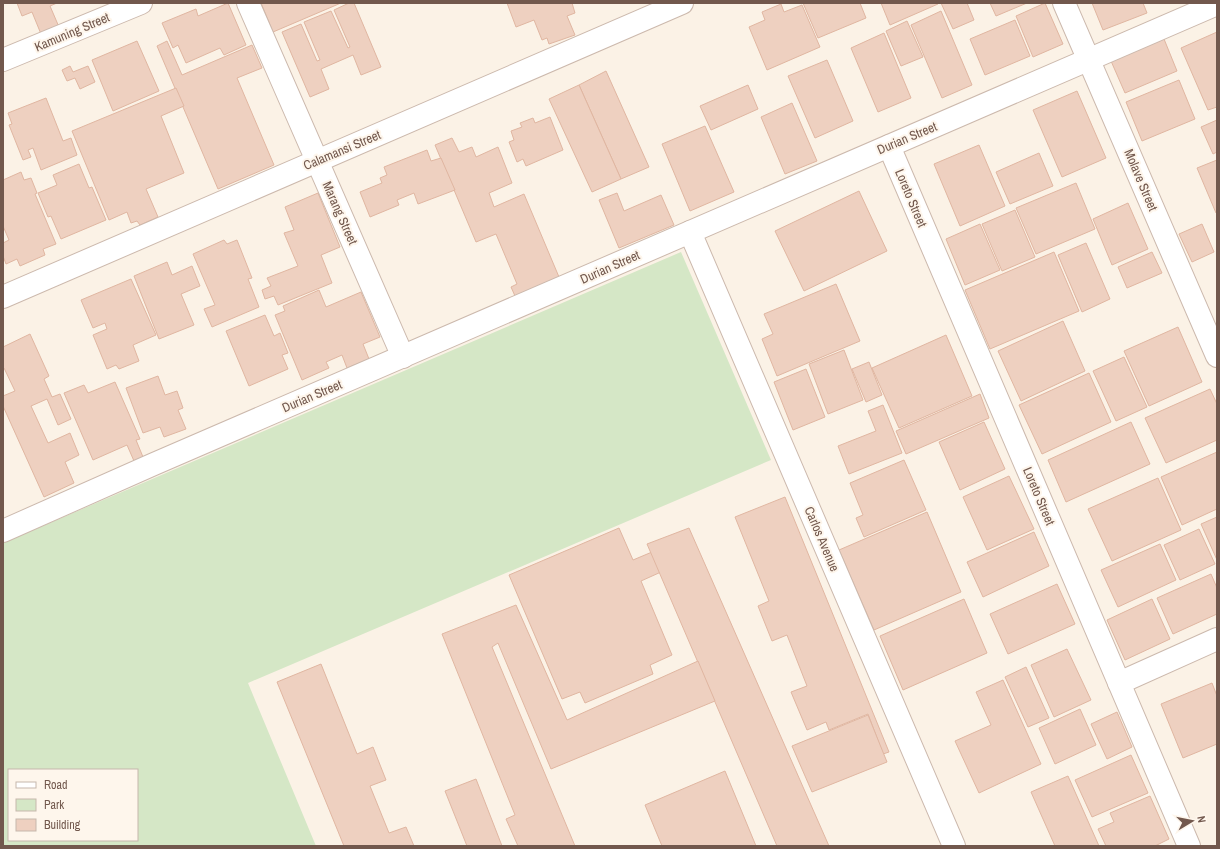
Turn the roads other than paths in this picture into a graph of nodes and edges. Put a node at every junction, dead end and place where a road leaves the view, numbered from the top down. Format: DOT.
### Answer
graph roads {
  1 [pos="141,3"];
  2 [pos="248,3"];
  3 [pos="682,3"];
  4 [pos="1064,3"];
  5 [pos="1217,4"];
  6 [pos="3,60"];
  7 [pos="1089,60"];
  8 [pos="889,146"];
  9 [pos="317,161"];
  10 [pos="690,232"];
  11 [pos="3,297"];
  12 [pos="1217,356"];
  13 [pos="403,357"];
  14 [pos="3,531"];
  15 [pos="1217,639"];
  16 [pos="1119,684"];
  17 [pos="954,846"];
  18 [pos="1189,846"];
  1 -- 6 [label="street, Kamuning Street"];
  2 -- 9 [label="street, Marang Street"];
  3 -- 9 [label="street, Calamansi Street"];
  4 -- 7 [label="street, Molave Street"];
  5 -- 7 [label="street, Durian Street"];
  7 -- 8 [label="street, Durian Street"];
  7 -- 12 [label="street, Molave Street"];
  8 -- 10 [label="street, Durian Street"];
  8 -- 16 [label="street, Loreto Street"];
  9 -- 11 [label="street, Calamansi Street"];
  9 -- 13 [label="street, Marang Street"];
  10 -- 13 [label="street, Durian Street"];
  10 -- 17 [label="street, Carlos Avenue"];
  13 -- 14 [label="street, Durian Street"];
  15 -- 16 [label="street"];
  16 -- 18 [label="street, Loreto Street"];
}
